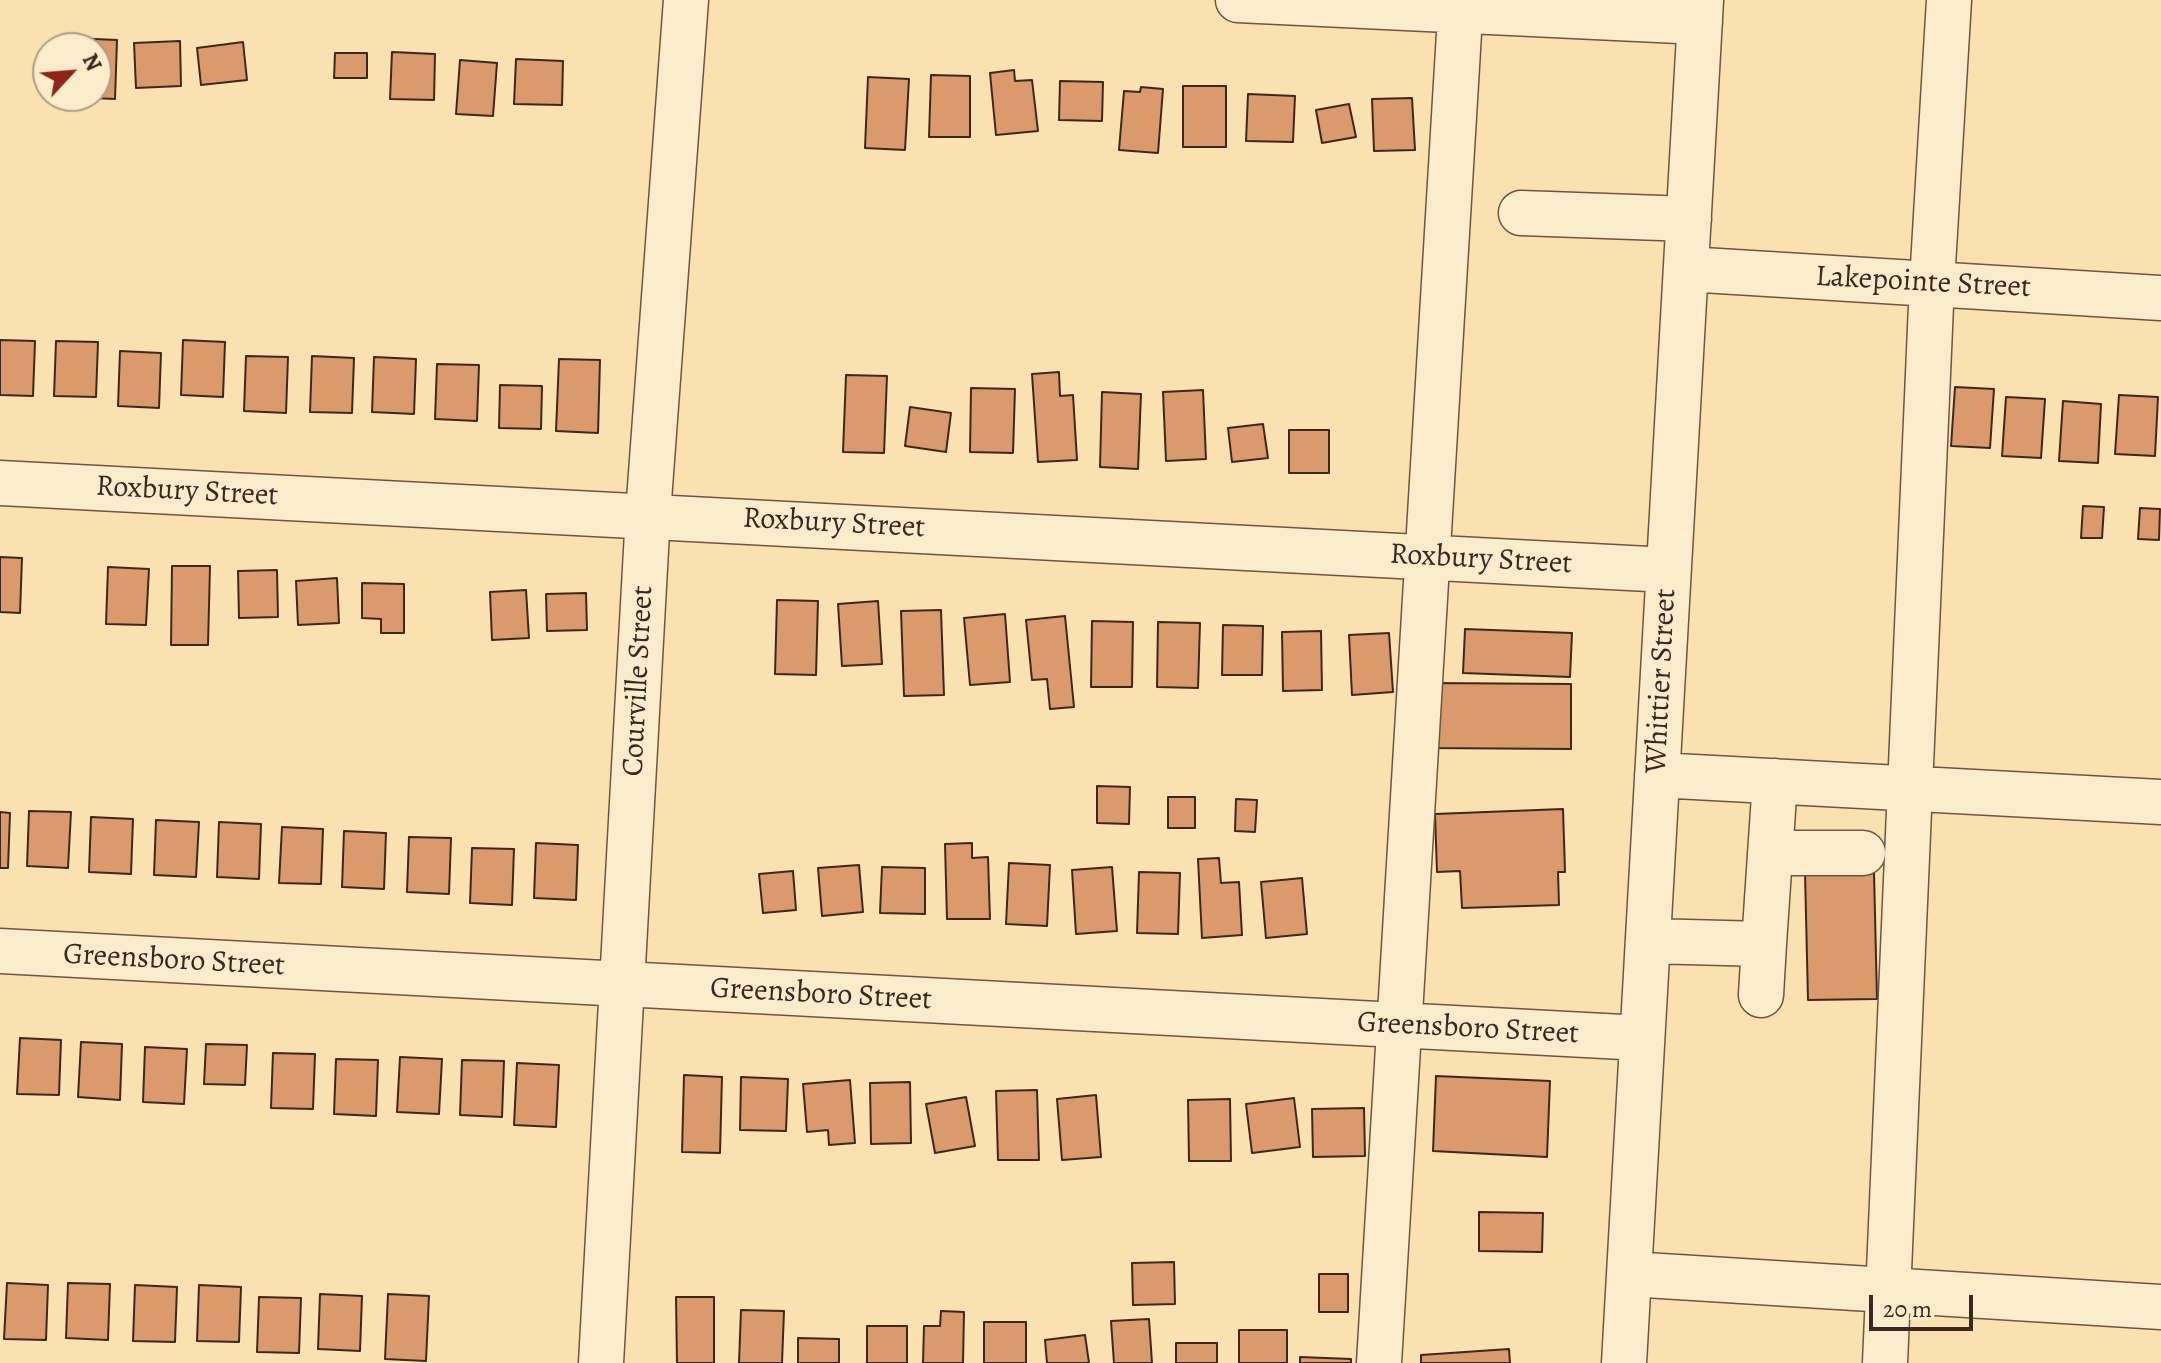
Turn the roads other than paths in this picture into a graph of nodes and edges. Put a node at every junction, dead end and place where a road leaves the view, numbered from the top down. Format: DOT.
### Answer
graph roads {
  1 [pos="686,0"];
  2 [pos="1238,0"];
  3 [pos="1949,0"];
  4 [pos="1460,4"];
  5 [pos="1700,11"];
  6 [pos="1521,213"];
  7 [pos="1689,219"];
  8 [pos="1686,269"];
  9 [pos="1932,282"];
  10 [pos="2161,298"];
  11 [pos="0,483"];
  12 [pos="648,514"];
  13 [pos="1426,556"];
  14 [pos="1668,570"];
  15 [pos="1657,775"];
  16 [pos="1775,781"];
  17 [pos="1909,788"];
  18 [pos="2161,802"];
  19 [pos="1770,853"];
  20 [pos="1863,853"];
  21 [pos="1648,941"];
  22 [pos="1764,944"];
  23 [pos="0,951"];
  24 [pos="622,985"];
  25 [pos="1761,995"];
  26 [pos="1398,1025"];
  27 [pos="1642,1038"];
  28 [pos="1629,1274"];
  29 [pos="1889,1290"];
  30 [pos="2161,1307"];
  31 [pos="601,1363"];
  32 [pos="1379,1363"];
  33 [pos="1624,1363"];
  34 [pos="1885,1363"];
  1 -- 12 [label="street, Courville Street"];
  2 -- 4 [label="street"];
  3 -- 9 [label="street"];
  4 -- 5 [label="street"];
  4 -- 13 [label="street"];
  5 -- 7 [label="street, Whittier Street"];
  6 -- 7 [label="street"];
  7 -- 8 [label="street, Whittier Street"];
  8 -- 9 [label="street, Lakepointe Street"];
  8 -- 14 [label="street, Whittier Street"];
  9 -- 10 [label="street, Lakepointe Street"];
  9 -- 17 [label="street"];
  11 -- 12 [label="street, Roxbury Street"];
  12 -- 13 [label="street, Roxbury Street"];
  12 -- 24 [label="street, Courville Street"];
  13 -- 14 [label="street, Roxbury Street"];
  13 -- 26 [label="street"];
  14 -- 15 [label="street, Whittier Street"];
  15 -- 16 [label="street"];
  15 -- 21 [label="street, Whittier Street"];
  16 -- 17 [label="street"];
  16 -- 19 [label="street"];
  17 -- 18 [label="street"];
  17 -- 29 [label="street"];
  19 -- 20 [label="street"];
  19 -- 22 [label="street"];
  21 -- 22 [label="street"];
  21 -- 27 [label="street, Whittier Street"];
  22 -- 25 [label="street"];
  23 -- 24 [label="street, Greensboro Street"];
  24 -- 26 [label="street, Greensboro Street"];
  24 -- 31 [label="street, Courville Street"];
  26 -- 27 [label="street, Greensboro Street"];
  26 -- 32 [label="street"];
  27 -- 28 [label="street, Whittier Street"];
  28 -- 29 [label="street"];
  28 -- 33 [label="street, Whittier Street"];
  29 -- 30 [label="street"];
  29 -- 34 [label="street"];
}
